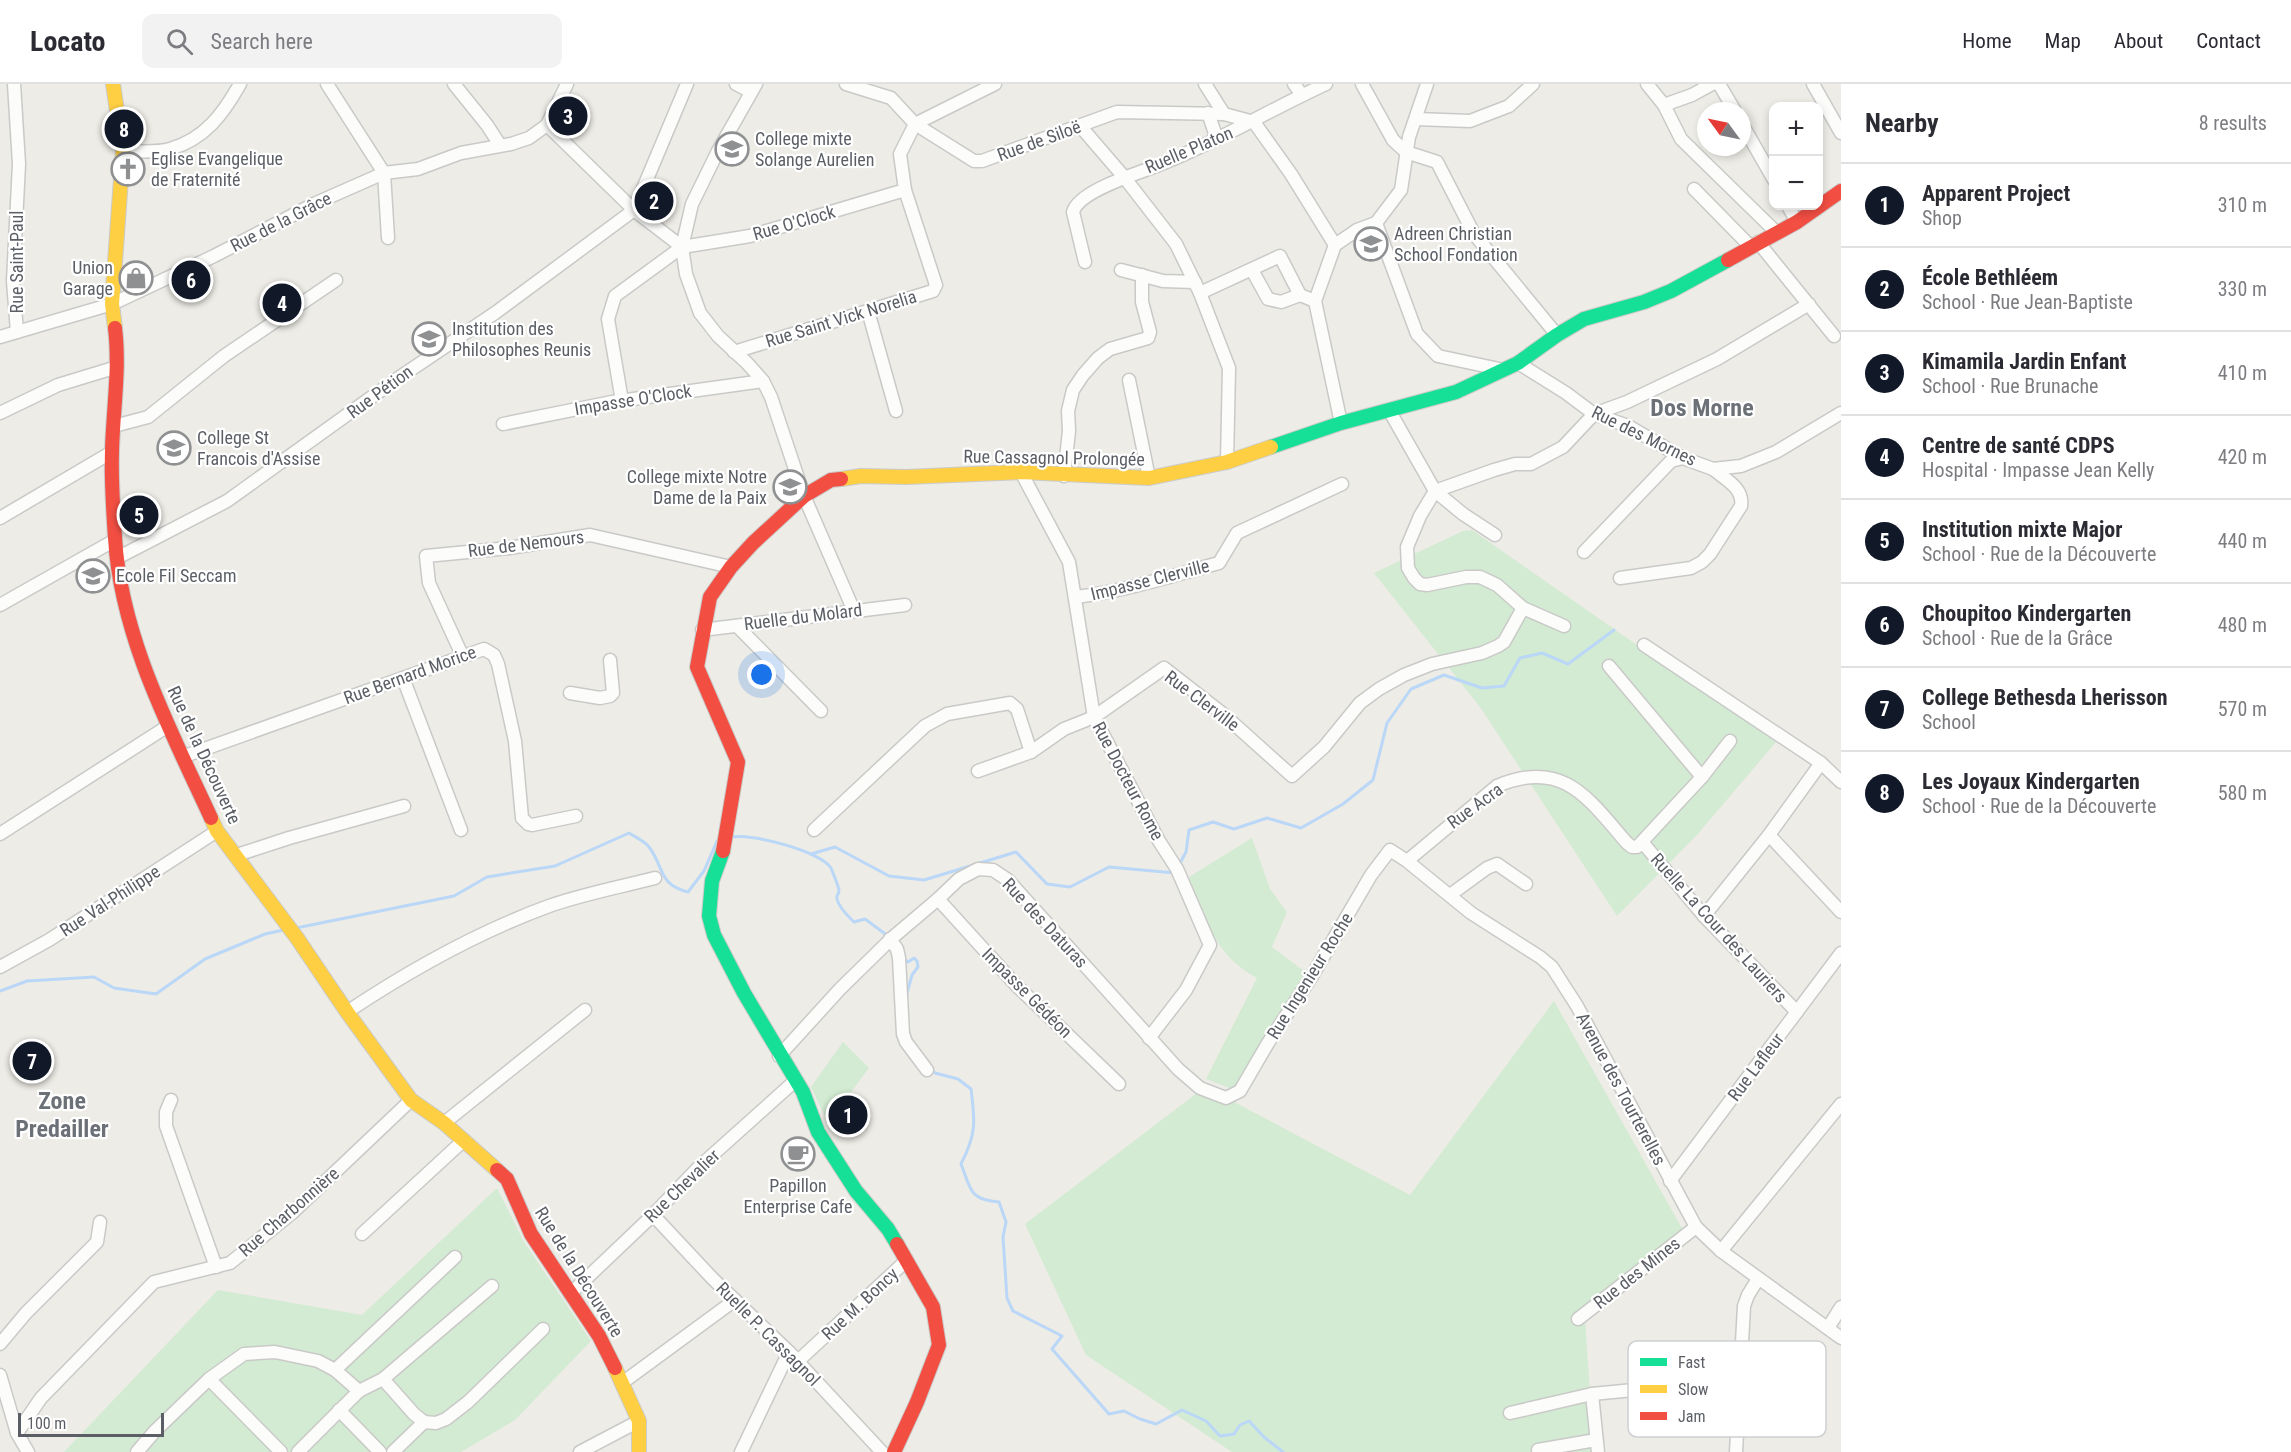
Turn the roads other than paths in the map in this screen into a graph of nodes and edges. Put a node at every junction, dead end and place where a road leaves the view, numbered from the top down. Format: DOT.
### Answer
graph roads {
  1 [pos="14,84"];
  2 [pos="113,84"];
  3 [pos="240,84"];
  4 [pos="327,84"];
  5 [pos="454,84"];
  6 [pos="567,84"];
  7 [pos="687,84"];
  8 [pos="736,84"];
  9 [pos="846,84"];
  10 [pos="995,84"];
  11 [pos="1205,84"];
  12 [pos="1294,84"];
  13 [pos="1326,84"];
  14 [pos="1362,84"];
  15 [pos="1427,84"];
  16 [pos="1533,84"];
  17 [pos="1647,84"];
  18 [pos="1712,84"];
  19 [pos="1719,84"];
  20 [pos="1814,84"];
  21 [pos="754,88"];
  22 [pos="1302,95"];
  23 [pos="1730,102"];
  24 [pos="1664,105"];
  25 [pos="1208,113"];
  26 [pos="1224,114"];
  27 [pos="1416,119"];
  28 [pos="1254,122"];
  29 [pos="915,124"];
  30 [pos="547,125"];
  31 [pos="1081,127"];
  32 [pos="1841,133"];
  33 [pos="1217,139"];
  34 [pos="1751,140"];
  35 [pos="500,145"];
  36 [pos="123,151"];
  37 [pos="1406,152"];
  38 [pos="384,173"];
  39 [pos="1769,173"];
  40 [pos="1124,177"];
  41 [pos="1694,189"];
  42 [pos="905,190"];
  43 [pos="1841,191"];
  44 [pos="634,210"];
  45 [pos="1790,210"];
  46 [pos="1797,222"];
  47 [pos="1376,223"];
  48 [pos="1777,232"];
  49 [pos="388,238"];
  50 [pos="1755,244"];
  51 [pos="1335,245"];
  52 [pos="682,247"];
  53 [pos="1085,262"];
  54 [pos="1120,270"];
  55 [pos="1252,270"];
  56 [pos="1142,275"];
  57 [pos="336,280"];
  58 [pos="1197,288"];
  59 [pos="1300,295"];
  60 [pos="1315,301"];
  61 [pos="112,304"];
  62 [pos="1809,304"];
  63 [pos="868,311"];
  64 [pos="17,332"];
  65 [pos="1557,335"];
  66 [pos="1834,336"];
  67 [pos="0,337"];
  68 [pos="734,351"];
  69 [pos="1518,363"];
  70 [pos="117,367"];
  71 [pos="1504,370"];
  72 [pos="1129,380"];
  73 [pos="763,381"];
  74 [pos="622,401"];
  75 [pos="1389,410"];
  76 [pos="896,411"];
  77 [pos="0,413"];
  78 [pos="1841,413"];
  79 [pos="1593,414"];
  80 [pos="1341,423"];
  81 [pos="503,424"];
  82 [pos="114,426"];
  83 [pos="112,452"];
  84 [pos="1683,458"];
  85 [pos="1227,462"];
  86 [pos="1713,469"];
  87 [pos="1021,472"];
  88 [pos="1064,476"];
  89 [pos="1149,478"];
  90 [pos="1342,484"];
  91 [pos="1436,491"];
  92 [pos="804,496"];
  93 [pos="0,518"];
  94 [pos="1496,535"];
  95 [pos="115,540"];
  96 [pos="1584,552"];
  97 [pos="117,558"];
  98 [pos="731,567"];
  99 [pos="1620,578"];
  100 [pos="1076,597"];
  101 [pos="0,605"];
  102 [pos="905,605"];
  103 [pos="1523,608"];
  104 [pos="854,611"];
  105 [pos="737,626"];
  106 [pos="1564,626"];
  107 [pos="702,630"];
  108 [pos="1644,645"];
  109 [pos="462,655"];
  110 [pos="610,660"];
  111 [pos="1609,666"];
  112 [pos="403,678"];
  113 [pos="570,693"];
  114 [pos="821,711"];
  115 [pos="1094,717"];
  116 [pos="168,726"];
  117 [pos="1730,741"];
  118 [pos="1031,752"];
  119 [pos="182,757"];
  120 [pos="1821,763"];
  121 [pos="978,771"];
  122 [pos="1702,777"];
  123 [pos="1841,782"];
  124 [pos="404,806"];
  125 [pos="576,816"];
  126 [pos="461,830"];
  127 [pos="814,830"];
  128 [pos="217,831"];
  129 [pos="0,834"];
  130 [pos="1769,835"];
  131 [pos="1643,843"];
  132 [pos="1390,850"];
  133 [pos="237,855"];
  134 [pos="1407,861"];
  135 [pos="655,879"];
  136 [pos="1526,884"];
  137 [pos="1450,895"];
  138 [pos="938,899"];
  139 [pos="1841,912"];
  140 [pos="1704,916"];
  141 [pos="890,939"];
  142 [pos="1841,953"];
  143 [pos="0,967"];
  144 [pos="585,1010"];
  145 [pos="347,1012"];
  146 [pos="1797,1012"];
  147 [pos="1149,1038"];
  148 [pos="780,1056"];
  149 [pos="927,1070"];
  150 [pos="796,1080"];
  151 [pos="1119,1084"];
  152 [pos="1227,1098"];
  153 [pos="171,1100"];
  154 [pos="411,1100"];
  155 [pos="1841,1104"];
  156 [pos="444,1123"];
  157 [pos="464,1140"];
  158 [pos="1670,1181"];
  159 [pos="653,1215"];
  160 [pos="100,1222"];
  161 [pos="1696,1227"];
  162 [pos="362,1234"];
  163 [pos="1721,1251"];
  164 [pos="455,1257"];
  165 [pos="907,1260"];
  166 [pos="216,1267"];
  167 [pos="1758,1279"];
  168 [pos="492,1286"];
  169 [pos="570,1294"];
  170 [pos="735,1299"];
  171 [pos="1841,1307"];
  172 [pos="1578,1319"];
  173 [pos="1828,1328"];
  174 [pos="543,1329"];
  175 [pos="1841,1338"];
  176 [pos="1742,1341"];
  177 [pos="0,1344"];
  178 [pos="793,1356"];
  179 [pos="335,1370"];
  180 [pos="0,1375"];
  181 [pos="209,1379"];
  182 [pos="383,1379"];
  183 [pos="622,1383"];
  184 [pos="1628,1390"];
  185 [pos="359,1391"];
  186 [pos="1592,1394"];
  187 [pos="339,1410"];
  188 [pos="1510,1413"];
  189 [pos="639,1421"];
  190 [pos="424,1422"];
  191 [pos="17,1433"];
  192 [pos="1737,1437"];
  193 [pos="1597,1446"];
  194 [pos="1538,1450"];
  195 [pos="28,1452"];
  196 [pos="137,1452"];
  197 [pos="281,1452"];
  198 [pos="298,1452"];
  199 [pos="380,1452"];
  200 [pos="393,1452"];
  201 [pos="580,1452"];
  202 [pos="639,1452"];
  203 [pos="741,1452"];
  204 [pos="882,1452"];
  205 [pos="894,1452"];
  206 [pos="1736,1452"];
  1 -- 64 [label="street, Rue Saint-Paul"];
  2 -- 36 [label="street, Rue de la Découverte"];
  3 -- 36 [label="street"];
  4 -- 38 [label="street"];
  5 -- 35 [label="street"];
  6 -- 30 [label="street"];
  7 -- 44 [label="street"];
  8 -- 21 [label="street"];
  9 -- 29 [label="street, Rue de Siloë"];
  10 -- 29 [label="street"];
  11 -- 26 [label="street"];
  12 -- 22 [label="street"];
  13 -- 22 [label="street, Ruelle Platon"];
  14 -- 37 [label="street"];
  15 -- 27 [label="street"];
  16 -- 27 [label="street"];
  17 -- 24 [label="street"];
  18 -- 24 [label="street"];
  19 -- 23 [label="street"];
  20 -- 32 [label="street"];
  21 -- 52 [label="street"];
  22 -- 28 [label="street, Ruelle Platon"];
  24 -- 48 [label="street"];
  25 -- 26 [label="street, Rue de Siloë"];
  25 -- 31 [label="street, Rue de Siloë"];
  25 -- 33 [label="street"];
  26 -- 28 [label="street, Rue de Siloë"];
  27 -- 37 [label="street"];
  28 -- 33 [label="street, Ruelle Platon"];
  28 -- 51 [label="street"];
  29 -- 31 [label="street, Rue de Siloë"];
  29 -- 42 [label="street, Rue Saint Vick Norelia"];
  30 -- 35 [label="street, Rue de la Grâce"];
  30 -- 44 [label="street"];
  31 -- 40 [label="street"];
  33 -- 40 [label="street, Ruelle Platon"];
  34 -- 39 [label="street"];
  35 -- 38 [label="street, Rue de la Grâce"];
  36 -- 61 [label="street, Rue de la Découverte"];
  37 -- 47 [label="street"];
  37 -- 65 [label="street"];
  38 -- 49 [label="street"];
  38 -- 61 [label="street, Rue de la Grâce"];
  40 -- 53 [label="street, Ruelle Platon"];
  40 -- 58 [label="street"];
  41 -- 50 [label="street"];
  42 -- 52 [label="street, Rue O'Clock"];
  42 -- 63 [label="street, Rue Saint Vick Norelia"];
  43 -- 46 [label="street, Rue Cassagnol Prolongée"];
  44 -- 52 [label="street"];
  44 -- 97 [label="street, Rue Pétion"];
  45 -- 46 [label="street"];
  46 -- 48 [label="street, Rue Cassagnol Prolongée"];
  47 -- 51 [label="street"];
  47 -- 71 [label="street"];
  48 -- 50 [label="street, Rue Cassagnol Prolongée"];
  50 -- 62 [label="street"];
  50 -- 65 [label="street, Rue Cassagnol Prolongée"];
  51 -- 60 [label="street"];
  52 -- 68 [label="street"];
  52 -- 74 [label="street"];
  54 -- 56 [label="street"];
  55 -- 58 [label="street"];
  55 -- 59 [label="street"];
  55 -- 59 [label="street"];
  56 -- 58 [label="street"];
  56 -- 88 [label="street"];
  57 -- 82 [label="street"];
  58 -- 85 [label="street"];
  59 -- 60 [label="street"];
  60 -- 80 [label="street"];
  61 -- 64 [label="street, Rue de la Grâce"];
  61 -- 70 [label="street, Rue de la Découverte"];
  62 -- 66 [label="street"];
  62 -- 79 [label="street"];
  63 -- 68 [label="street, Rue Saint Vick Norelia"];
  63 -- 76 [label="street"];
  64 -- 67 [label="street, Rue de la Grâce"];
  65 -- 69 [label="street, Rue Cassagnol Prolongée"];
  68 -- 73 [label="street"];
  69 -- 71 [label="street, Rue Cassagnol Prolongée"];
  69 -- 79 [label="street, Rue des Mornes"];
  70 -- 77 [label="street"];
  70 -- 82 [label="street, Rue de la Découverte"];
  71 -- 75 [label="street, Rue Cassagnol Prolongée"];
  72 -- 89 [label="street"];
  73 -- 74 [label="street, Impasse O'Clock"];
  73 -- 92 [label="street"];
  74 -- 81 [label="street, Impasse O'Clock"];
  75 -- 80 [label="street, Rue Cassagnol Prolongée"];
  75 -- 91 [label="street"];
  78 -- 86 [label="street, Rue des Mornes"];
  79 -- 84 [label="street, Rue des Mornes"];
  79 -- 91 [label="street"];
  80 -- 85 [label="street, Rue Cassagnol Prolongée"];
  82 -- 83 [label="street, Rue de la Découverte"];
  83 -- 93 [label="street"];
  83 -- 95 [label="street, Rue de la Découverte"];
  84 -- 86 [label="street, Rue des Mornes"];
  84 -- 96 [label="street"];
  85 -- 89 [label="street, Rue Cassagnol Prolongée"];
  86 -- 99 [label="street"];
  87 -- 88 [label="street, Rue Cassagnol Prolongée"];
  87 -- 92 [label="street, Rue Cassagnol Prolongée"];
  87 -- 100 [label="street, Rue Docteur Rome"];
  88 -- 89 [label="street, Rue Cassagnol Prolongée"];
  90 -- 100 [label="street, Impasse Clerville"];
  91 -- 94 [label="street"];
  91 -- 103 [label="street"];
  92 -- 98 [label="street, Rue Cassagnol Prolongée"];
  92 -- 104 [label="street"];
  95 -- 97 [label="street, Rue de la Découverte"];
  95 -- 101 [label="street"];
  97 -- 116 [label="street, Rue de la Découverte"];
  98 -- 107 [label="street, Rue Cassagnol Prolongée"];
  98 -- 109 [label="street, Rue de Nemours"];
  100 -- 115 [label="street, Rue Docteur Rome"];
  102 -- 104 [label="street, Ruelle du Molard"];
  103 -- 106 [label="street"];
  103 -- 115 [label="street, Rue Clerville"];
  104 -- 105 [label="street, Ruelle du Molard"];
  105 -- 107 [label="street, Ruelle du Molard"];
  105 -- 114 [label="street"];
  107 -- 148 [label="street, Rue Cassagnol Prolongée"];
  108 -- 120 [label="street"];
  109 -- 112 [label="street, Rue Bernard Morice"];
  109 -- 125 [label="street, Rue Bernard Morice"];
  110 -- 113 [label="street"];
  111 -- 122 [label="street"];
  112 -- 119 [label="street, Rue Bernard Morice"];
  112 -- 126 [label="street"];
  115 -- 118 [label="street, Rue Clerville"];
  115 -- 147 [label="street, Rue Docteur Rome"];
  116 -- 119 [label="street, Rue de la Découverte"];
  116 -- 129 [label="street"];
  117 -- 122 [label="street"];
  118 -- 121 [label="street, Rue Clerville"];
  118 -- 127 [label="street"];
  119 -- 128 [label="street, Rue de la Découverte"];
  120 -- 123 [label="street"];
  120 -- 130 [label="street"];
  122 -- 131 [label="street"];
  124 -- 133 [label="street"];
  128 -- 133 [label="street, Rue de la Découverte"];
  128 -- 143 [label="street, Rue Val-Philippe"];
  130 -- 139 [label="street"];
  130 -- 140 [label="street"];
  131 -- 134 [label="street, Rue Acra"];
  131 -- 140 [label="street, Ruelle La Cour des Lauriers"];
  132 -- 134 [label="street, Avenue des Tourterelles"];
  132 -- 152 [label="street, Rue Ingenieur Roche"];
  133 -- 145 [label="street, Rue de la Découverte"];
  134 -- 137 [label="street, Avenue des Tourterelles"];
  135 -- 145 [label="street"];
  136 -- 137 [label="street"];
  137 -- 158 [label="street, Avenue des Tourterelles"];
  138 -- 141 [label="street, Rue des Daturas"];
  138 -- 147 [label="street, Rue des Daturas"];
  138 -- 151 [label="street, Impasse Gédéon"];
  140 -- 146 [label="street, Ruelle La Cour des Lauriers"];
  141 -- 148 [label="street, Rue des Daturas"];
  141 -- 149 [label="street"];
  142 -- 146 [label="street, Rue Lafleur"];
  144 -- 156 [label="street"];
  145 -- 154 [label="street, Rue de la Découverte"];
  146 -- 158 [label="street, Rue Lafleur"];
  147 -- 152 [label="street, Rue des Daturas"];
  148 -- 150 [label="street"];
  150 -- 159 [label="street, Rue Chevalier"];
  150 -- 165 [label="street"];
  153 -- 166 [label="street"];
  154 -- 156 [label="street, Rue de la Découverte"];
  154 -- 166 [label="street, Rue Charbonnière"];
  155 -- 163 [label="street"];
  156 -- 157 [label="street, Rue de la Découverte"];
  157 -- 162 [label="street"];
  157 -- 169 [label="street, Rue de la Découverte"];
  158 -- 161 [label="street, Avenue des Tourterelles"];
  159 -- 169 [label="street, Rue Chevalier"];
  159 -- 170 [label="street, Ruelle P. Cassagnol"];
  160 -- 177 [label="street"];
  161 -- 163 [label="street, Avenue des Tourterelles"];
  161 -- 172 [label="street, Rue des Mines"];
  163 -- 167 [label="street, Avenue des Tourterelles"];
  164 -- 179 [label="street"];
  165 -- 178 [label="street, Rue M. Boncy"];
  165 -- 205 [label="street"];
  166 -- 191 [label="street, Rue Charbonnière"];
  167 -- 173 [label="street, Avenue des Tourterelles"];
  167 -- 176 [label="street"];
  168 -- 182 [label="street"];
  169 -- 183 [label="street, Rue de la Découverte"];
  170 -- 178 [label="street, Ruelle P. Cassagnol"];
  170 -- 183 [label="street"];
  171 -- 173 [label="street"];
  173 -- 175 [label="street, Avenue des Tourterelles"];
  174 -- 190 [label="street"];
  178 -- 203 [label="street, Rue M. Boncy"];
  178 -- 204 [label="street, Ruelle P. Cassagnol"];
  179 -- 181 [label="street"];
  179 -- 185 [label="street"];
  180 -- 191 [label="street"];
  181 -- 196 [label="street"];
  181 -- 197 [label="street"];
  182 -- 185 [label="street"];
  182 -- 190 [label="street"];
  183 -- 189 [label="street, Rue de la Découverte"];
  184 -- 186 [label="street"];
  185 -- 187 [label="street"];
  186 -- 188 [label="street"];
  186 -- 193 [label="street"];
  187 -- 198 [label="street"];
  187 -- 199 [label="street"];
  189 -- 201 [label="street"];
  189 -- 202 [label="street, Rue de la Découverte"];
  190 -- 200 [label="street"];
  191 -- 195 [label="street"];
  192 -- 206 [label="street"];
  193 -- 194 [label="street"];
}
